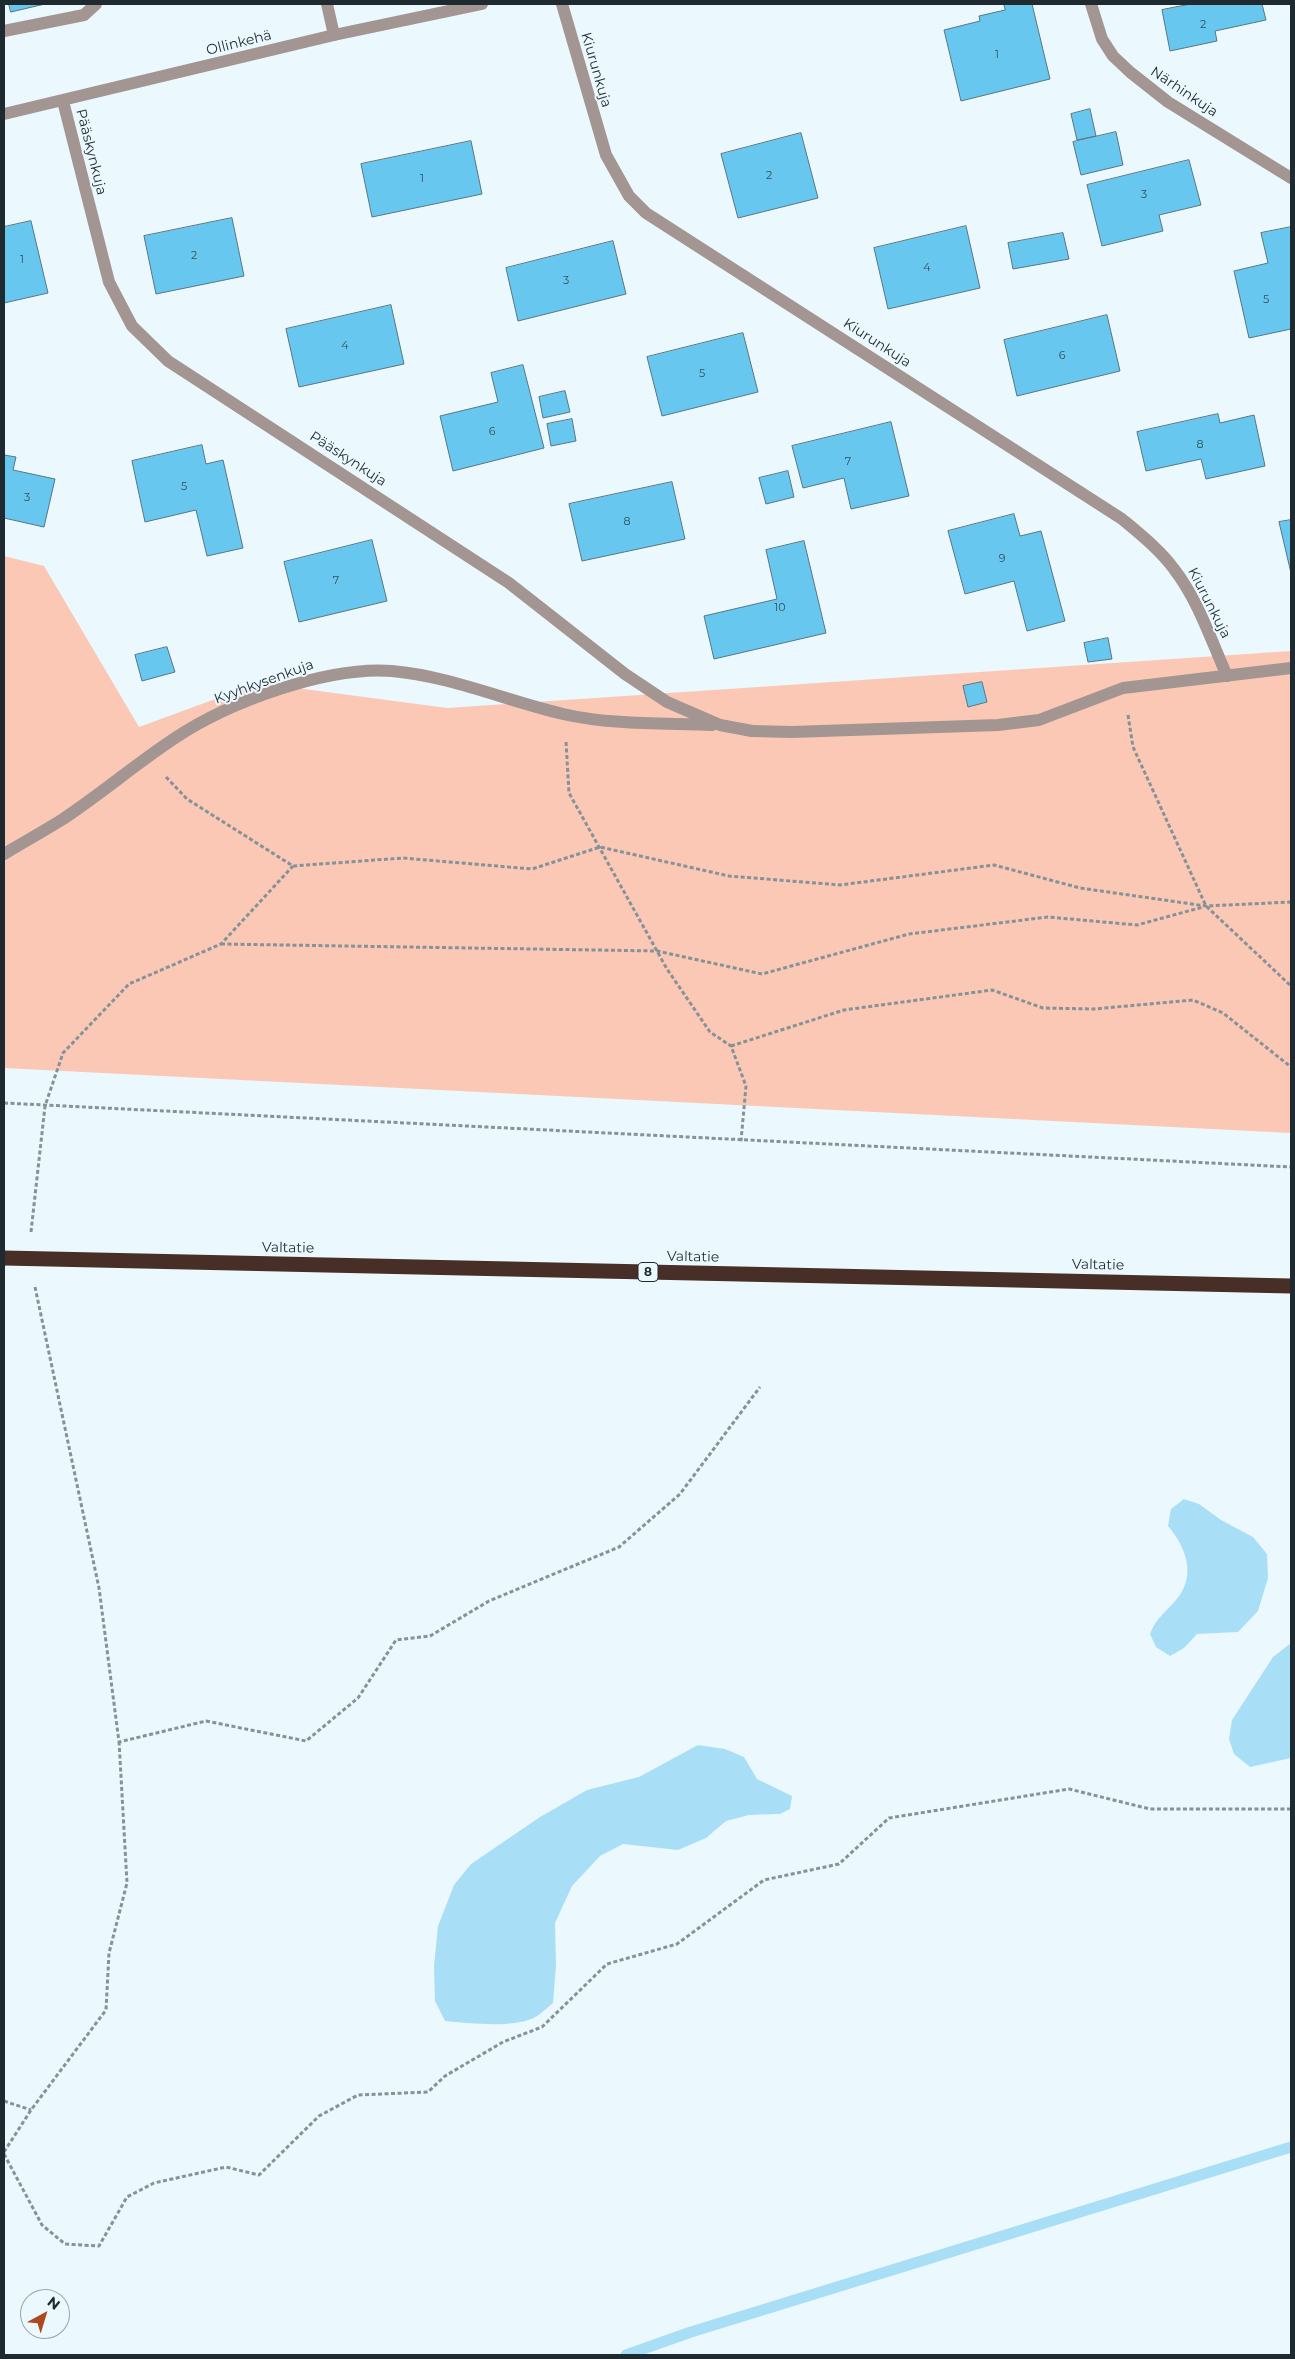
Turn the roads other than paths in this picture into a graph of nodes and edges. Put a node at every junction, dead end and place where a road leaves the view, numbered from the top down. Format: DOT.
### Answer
graph roads {
  1 [pos="96,4"];
  2 [pos="327,4"];
  3 [pos="482,4"];
  4 [pos="562,4"];
  5 [pos="1091,4"];
  6 [pos="4,31"];
  7 [pos="334,35"];
  8 [pos="63,101"];
  9 [pos="4,114"];
  10 [pos="1291,178"];
  11 [pos="1291,668"];
  12 [pos="1228,676"];
  13 [pos="720,725"];
  14 [pos="4,854"];
  15 [pos="4,1258"];
  16 [pos="1291,1286"];
  1 -- 6 [label="street"];
  2 -- 7 [label="street"];
  3 -- 7 [label="street, Ollinkehä"];
  4 -- 12 [label="street, Kiurunkuja"];
  5 -- 10 [label="street, Närhinkuja"];
  7 -- 8 [label="street, Ollinkehä"];
  8 -- 9 [label="street, Ollinkehä"];
  8 -- 13 [label="street, Pääskynkuja"];
  11 -- 12 [label="street, Pääskynkuja"];
  12 -- 13 [label="street, Pääskynkuja"];
  13 -- 14 [label="street, Kyyhkysenkuja"];
  15 -- 16 [label="highway, Valtatie / 8"];
}
